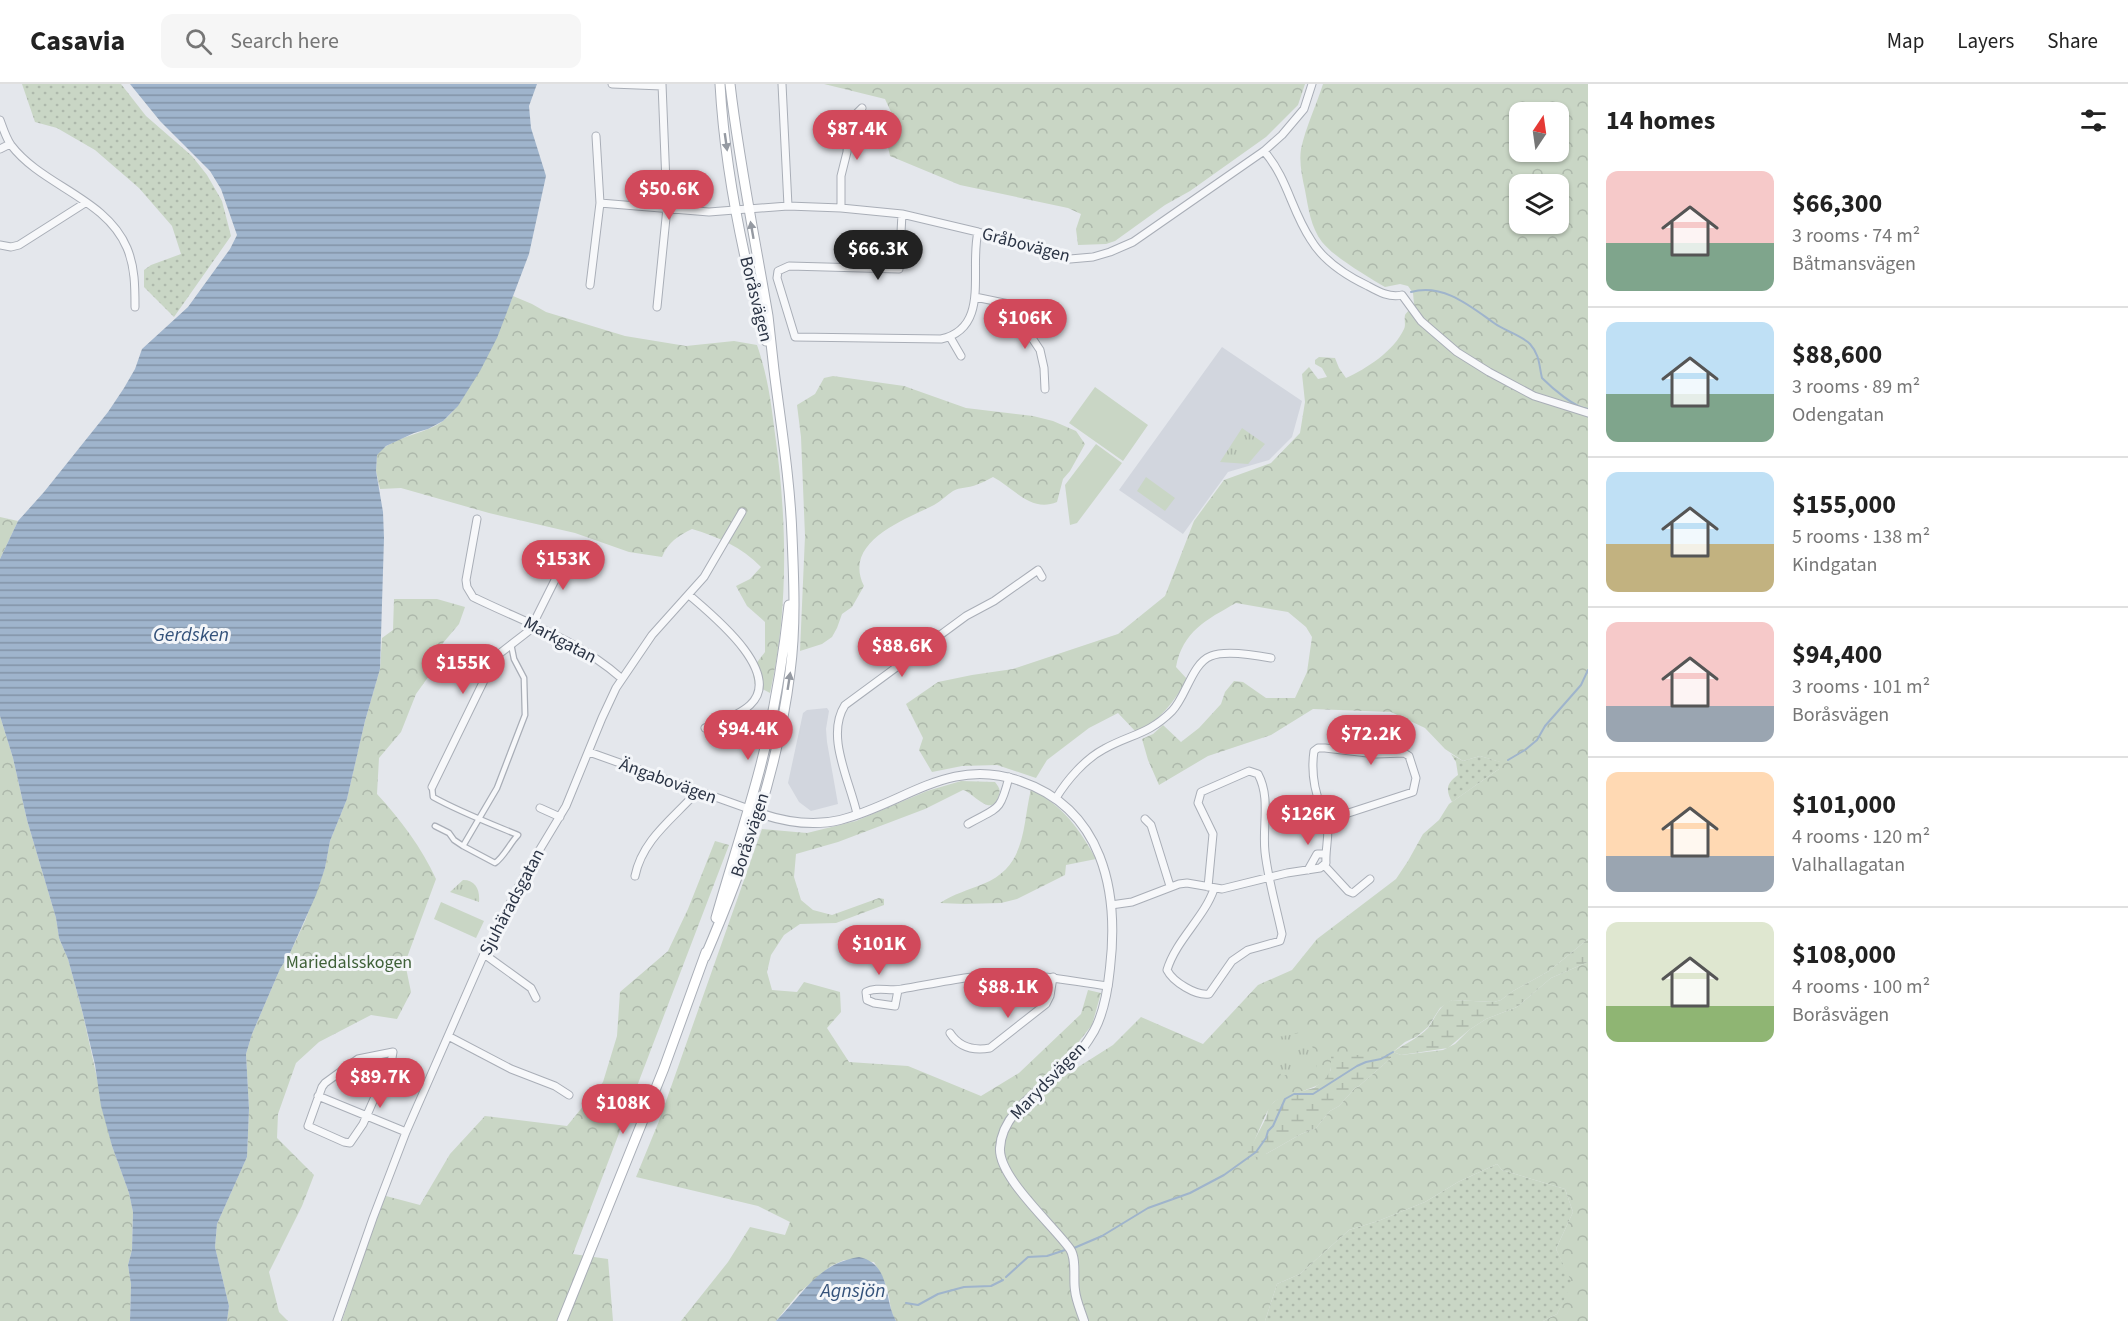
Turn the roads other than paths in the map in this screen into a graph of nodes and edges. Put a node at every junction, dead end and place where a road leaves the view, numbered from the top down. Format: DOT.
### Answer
graph roads {
  1 [pos="612,84"];
  2 [pos="720,84"];
  3 [pos="730,84"];
  4 [pos="782,84"];
  5 [pos="1312,84"];
  6 [pos="662,85"];
  7 [pos="862,108"];
  8 [pos="0,120"];
  9 [pos="596,136"];
  10 [pos="10,144"];
  11 [pos="0,149"];
  12 [pos="1264,151"];
  13 [pos="85,203"];
  14 [pos="600,203"];
  15 [pos="788,206"];
  16 [pos="667,208"];
  17 [pos="842,208"];
  18 [pos="748,209"];
  19 [pos="736,210"];
  20 [pos="902,214"];
  21 [pos="978,232"];
  22 [pos="0,245"];
  23 [pos="590,285"];
  24 [pos="975,297"];
  25 [pos="135,307"];
  26 [pos="657,307"];
  27 [pos="950,338"];
  28 [pos="961,356"];
  29 [pos="774,371"];
  30 [pos="1045,389"];
  31 [pos="1588,413"];
  32 [pos="742,512"];
  33 [pos="477,519"];
  34 [pos="571,548"];
  35 [pos="794,566"];
  36 [pos="1042,577"];
  37 [pos="689,596"];
  38 [pos="533,624"];
  39 [pos="511,644"];
  40 [pos="1270,658"];
  41 [pos="621,678"];
  42 [pos="705,728"];
  43 [pos="589,752"];
  44 [pos="1009,777"];
  45 [pos="432,788"];
  46 [pos="696,791"];
  47 [pos="1056,798"];
  48 [pos="540,808"];
  49 [pos="748,809"];
  50 [pos="758,813"];
  51 [pos="857,814"];
  52 [pos="560,817"];
  53 [pos="479,819"];
  54 [pos="1145,819"];
  55 [pos="1327,820"];
  56 [pos="968,824"];
  57 [pos="435,826"];
  58 [pos="463,846"];
  59 [pos="1324,854"];
  60 [pos="1324,865"];
  61 [pos="1308,870"];
  62 [pos="635,876"];
  63 [pos="1269,877"];
  64 [pos="1370,879"];
  65 [pos="1170,886"];
  66 [pos="1211,888"];
  67 [pos="1111,905"];
  68 [pos="484,954"];
  69 [pos="705,957"];
  70 [pos="1053,977"];
  71 [pos="1108,986"];
  72 [pos="898,990"];
  73 [pos="536,999"];
  74 [pos="950,1033"];
  75 [pos="448,1036"];
  76 [pos="569,1095"];
  77 [pos="318,1096"];
  78 [pos="366,1117"];
  79 [pos="406,1132"];
  80 [pos="336,1321"];
  81 [pos="562,1321"];
  82 [pos="1084,1321"];
  1 -- 6 [label="street"];
  2 -- 19 [label="main road, Boråsvägen, one-way"];
  3 -- 18 [label="main road, Boråsvägen"];
  4 -- 15 [label="street"];
  5 -- 12 [label="street, Gråbovägen"];
  6 -- 16 [label="street"];
  7 -- 17 [label="street"];
  8 -- 10 [label="street"];
  9 -- 14 [label="street"];
  10 -- 11 [label="street"];
  10 -- 13 [label="street"];
  12 -- 21 [label="street, Gråbovägen"];
  12 -- 31 [label="street"];
  13 -- 22 [label="street"];
  13 -- 25 [label="street"];
  14 -- 16 [label="street, Gråbovägen"];
  14 -- 23 [label="street"];
  15 -- 17 [label="street, Gråbovägen"];
  15 -- 18 [label="street, Gråbovägen"];
  16 -- 19 [label="street, Gråbovägen"];
  16 -- 26 [label="street"];
  17 -- 20 [label="street, Gråbovägen"];
  18 -- 19 [label="street, Gråbovägen"];
  29 -- 18 [label="main road, Boråsvägen, one-way"];
  19 -- 29 [label="main road, Boråsvägen"];
  20 -- 21 [label="street, Gråbovägen"];
  20 -- 27 [label="street"];
  21 -- 24 [label="street"];
  24 -- 27 [label="street"];
  24 -- 30 [label="street"];
  27 -- 28 [label="street"];
  29 -- 35 [label="main road, Boråsvägen"];
  32 -- 37 [label="street, Sjuhäradsgatan"];
  33 -- 38 [label="street, Markgatan"];
  34 -- 38 [label="street"];
  35 -- 49 [label="main road, Boråsvägen"];
  50 -- 35 [label="main road, Boråsvägen, one-way"];
  36 -- 51 [label="street"];
  37 -- 41 [label="street, Sjuhäradsgatan"];
  37 -- 42 [label="street"];
  38 -- 39 [label="street"];
  38 -- 41 [label="street, Markgatan"];
  39 -- 45 [label="street"];
  39 -- 53 [label="street"];
  40 -- 47 [label="street"];
  41 -- 43 [label="street, Sjuhäradsgatan"];
  43 -- 46 [label="street, Ängabovägen"];
  43 -- 52 [label="street, Sjuhäradsgatan"];
  44 -- 47 [label="street, Marydsvägen"];
  44 -- 51 [label="street, Marydsvägen"];
  44 -- 56 [label="street"];
  45 -- 53 [label="street"];
  46 -- 49 [label="street, Ängabovägen"];
  46 -- 62 [label="street"];
  47 -- 67 [label="street, Marydsvägen"];
  48 -- 52 [label="street"];
  49 -- 50 [label="street, Marydsvägen"];
  49 -- 69 [label="main road, Boråsvägen"];
  50 -- 51 [label="street, Marydsvägen"];
  50 -- 69 [label="main road, Boråsvägen"];
  52 -- 68 [label="street, Sjuhäradsgatan"];
  53 -- 58 [label="street"];
  53 -- 58 [label="street"];
  54 -- 65 [label="street"];
  55 -- 55 [label="street"];
  55 -- 59 [label="street"];
  57 -- 58 [label="street"];
  59 -- 60 [label="street"];
  59 -- 61 [label="street"];
  60 -- 61 [label="street"];
  60 -- 64 [label="street"];
  61 -- 63 [label="street"];
  63 -- 66 [label="street"];
  63 -- 66 [label="street"];
  63 -- 66 [label="street"];
  65 -- 66 [label="street"];
  65 -- 67 [label="street"];
  67 -- 71 [label="street, Marydsvägen"];
  68 -- 73 [label="street"];
  68 -- 75 [label="street, Sjuhäradsgatan"];
  69 -- 81 [label="main road, Boråsvägen"];
  70 -- 71 [label="street"];
  70 -- 72 [label="street"];
  70 -- 74 [label="street"];
  71 -- 82 [label="street, Marydsvägen"];
  72 -- 72 [label="street"];
  75 -- 76 [label="street"];
  75 -- 79 [label="street, Sjuhäradsgatan"];
  77 -- 78 [label="street"];
  77 -- 78 [label="street"];
  77 -- 78 [label="street"];
  78 -- 79 [label="street"];
  79 -- 80 [label="street, Sjuhäradsgatan"];
}
